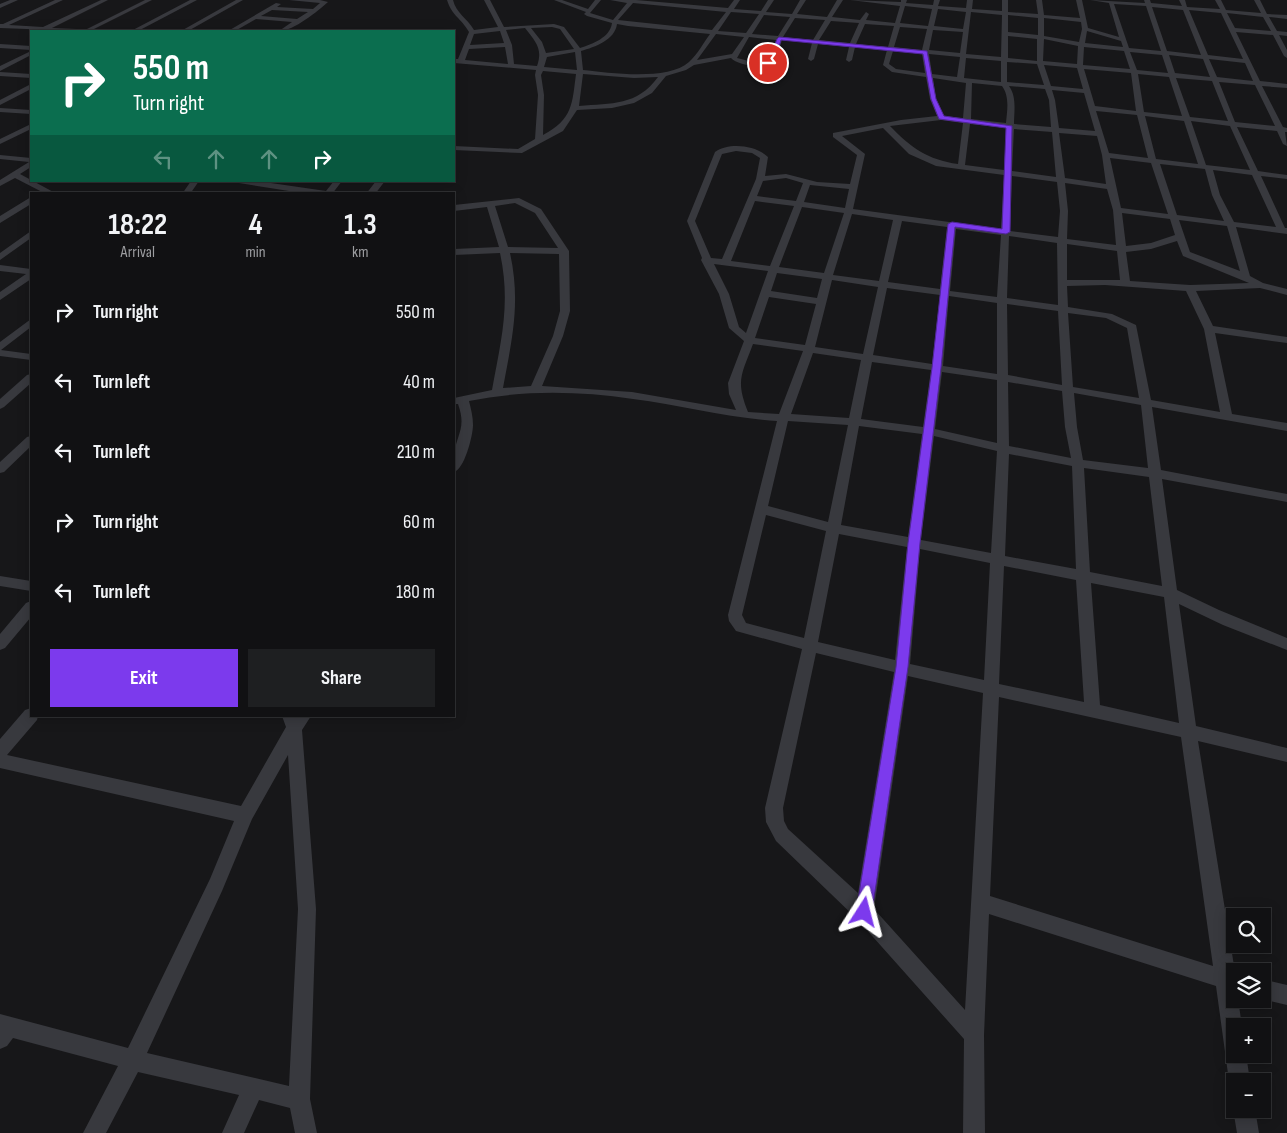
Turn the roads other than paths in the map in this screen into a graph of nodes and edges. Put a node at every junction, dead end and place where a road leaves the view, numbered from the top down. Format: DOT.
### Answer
graph roads {
  1 [pos="15,0"];
  2 [pos="60,0"];
  3 [pos="105,0"];
  4 [pos="149,0"];
  5 [pos="194,0"];
  6 [pos="240,0"];
  7 [pos="284,0"];
  8 [pos="292,0"];
  9 [pos="450,0"];
  10 [pos="487,0"];
  11 [pos="557,0"];
  12 [pos="598,0"];
  13 [pos="613,0"];
  14 [pos="704,0"];
  15 [pos="737,0"];
  16 [pos="770,0"];
  17 [pos="803,0"];
  18 [pos="840,0"];
  19 [pos="853,0"];
  20 [pos="970,0"];
  21 [pos="1005,0"];
  22 [pos="1039,0"];
  23 [pos="1078,0"];
  24 [pos="1094,0"];
  25 [pos="1182,0"];
  26 [pos="1218,0"];
  27 [pos="632,1"];
  28 [pos="872,1"];
  29 [pos="668,2"];
  30 [pos="903,2"];
  31 [pos="1110,2"];
  32 [pos="1148,3"];
  33 [pos="1258,3"];
  34 [pos="936,4"];
  35 [pos="0,6"];
  36 [pos="698,7"];
  37 [pos="1269,7"];
  38 [pos="270,8"];
  39 [pos="1184,9"];
  40 [pos="730,10"];
  41 [pos="969,10"];
  42 [pos="314,11"];
  43 [pos="589,11"];
  44 [pos="660,12"];
  45 [pos="1224,12"];
  46 [pos="763,13"];
  47 [pos="1004,13"];
  48 [pos="692,15"];
  49 [pos="795,16"];
  50 [pos="1042,16"];
  51 [pos="1265,16"];
  52 [pos="254,17"];
  53 [pos="1287,17"];
  54 [pos="653,19"];
  55 [pos="829,19"];
  56 [pos="1083,20"];
  57 [pos="298,21"];
  58 [pos="863,21"];
  59 [pos="614,22"];
  60 [pos="686,22"];
  61 [pos="896,24"];
  62 [pos="1,26"];
  63 [pos="526,26"];
  64 [pos="646,26"];
  65 [pos="20,27"];
  66 [pos="501,28"];
  67 [pos="931,28"];
  68 [pos="680,29"];
  69 [pos="1085,29"];
  70 [pos="41,30"];
  71 [pos="88,30"];
  72 [pos="136,30"];
  73 [pos="186,30"];
  74 [pos="233,30"];
  75 [pos="284,30"];
  76 [pos="1232,30"];
  77 [pos="967,31"];
  78 [pos="472,32"];
  79 [pos="713,32"];
  80 [pos="7,33"];
  81 [pos="1274,33"];
  82 [pos="1004,34"];
  83 [pos="1287,34"];
  84 [pos="746,35"];
  85 [pos="1041,37"];
  86 [pos="24,39"];
  87 [pos="779,39"];
  88 [pos="1125,40"];
  89 [pos="816,42"];
  90 [pos="509,45"];
  91 [pos="1082,45"];
  92 [pos="0,46"];
  93 [pos="8,46"];
  94 [pos="467,46"];
  95 [pos="852,46"];
  96 [pos="30,48"];
  97 [pos="889,49"];
  98 [pos="1128,49"];
  99 [pos="578,50"];
  100 [pos="925,52"];
  101 [pos="30,54"];
  102 [pos="1164,54"];
  103 [pos="544,55"];
  104 [pos="734,56"];
  105 [pos="964,56"];
  106 [pos="1287,56"];
  107 [pos="1205,57"];
  108 [pos="811,59"];
  109 [pos="0,60"];
  110 [pos="849,60"];
  111 [pos="1004,60"];
  112 [pos="15,61"];
  113 [pos="457,61"];
  114 [pos="1246,61"];
  115 [pos="692,63"];
  116 [pos="1040,63"];
  117 [pos="511,65"];
  118 [pos="1080,67"];
  119 [pos="539,68"];
  120 [pos="0,69"];
  121 [pos="580,72"];
  122 [pos="1134,72"];
  123 [pos="665,73"];
  124 [pos="0,74"];
  125 [pos="30,76"];
  126 [pos="928,76"];
  127 [pos="1174,76"];
  128 [pos="960,80"];
  129 [pos="1215,80"];
  130 [pos="969,81"];
  131 [pos="1257,83"];
  132 [pos="1004,84"];
  133 [pos="30,86"];
  134 [pos="1287,86"];
  135 [pos="1049,88"];
  136 [pos="0,91"];
  137 [pos="1087,91"];
  138 [pos="19,92"];
  139 [pos="0,103"];
  140 [pos="575,108"];
  141 [pos="1092,108"];
  142 [pos="0,110"];
  143 [pos="15,111"];
  144 [pos="30,112"];
  145 [pos="1142,114"];
  146 [pos="941,118"];
  147 [pos="1187,118"];
  148 [pos="0,119"];
  149 [pos="968,121"];
  150 [pos="1232,123"];
  151 [pos="885,126"];
  152 [pos="1009,126"];
  153 [pos="30,127"];
  154 [pos="1278,128"];
  155 [pos="1054,130"];
  156 [pos="1287,130"];
  157 [pos="1100,134"];
  158 [pos="539,141"];
  159 [pos="0,142"];
  160 [pos="1287,144"];
  161 [pos="455,148"];
  162 [pos="30,155"];
  163 [pos="1106,155"];
  164 [pos="0,156"];
  165 [pos="22,159"];
  166 [pos="30,160"];
  167 [pos="1153,161"];
  168 [pos="30,165"];
  169 [pos="1205,167"];
  170 [pos="962,168"];
  171 [pos="1255,173"];
  172 [pos="16,174"];
  173 [pos="1008,174"];
  174 [pos="1287,176"];
  175 [pos="760,179"];
  176 [pos="1061,181"];
  177 [pos="244,182"];
  178 [pos="337,182"];
  179 [pos="380,182"];
  180 [pos="807,182"];
  181 [pos="0,184"];
  182 [pos="284,184"];
  183 [pos="1111,186"];
  184 [pos="854,187"];
  185 [pos="45,192"];
  186 [pos="318,192"];
  187 [pos="329,192"];
  188 [pos="372,192"];
  189 [pos="752,198"];
  190 [pos="30,201"];
  191 [pos="490,204"];
  192 [pos="799,204"];
  193 [pos="849,210"];
  194 [pos="1117,210"];
  195 [pos="455,211"];
  196 [pos="1174,216"];
  197 [pos="898,217"];
  198 [pos="0,220"];
  199 [pos="1230,223"];
  200 [pos="952,224"];
  201 [pos="1286,231"];
  202 [pos="1006,232"];
  203 [pos="30,235"];
  204 [pos="1179,237"];
  205 [pos="1062,240"];
  206 [pos="1122,249"];
  207 [pos="504,250"];
  208 [pos="564,251"];
  209 [pos="455,252"];
  210 [pos="0,257"];
  211 [pos="706,260"];
  212 [pos="726,262"];
  213 [pos="0,268"];
  214 [pos="774,269"];
  215 [pos="30,274"];
  216 [pos="30,275"];
  217 [pos="828,276"];
  218 [pos="1246,278"];
  219 [pos="1062,283"];
  220 [pos="1125,283"];
  221 [pos="884,284"];
  222 [pos="1260,285"];
  223 [pos="1190,288"];
  224 [pos="944,292"];
  225 [pos="1287,292"];
  226 [pos="765,293"];
  227 [pos="0,297"];
  228 [pos="1002,301"];
  229 [pos="822,302"];
  230 [pos="1062,309"];
  231 [pos="30,323"];
  232 [pos="1209,329"];
  233 [pos="749,340"];
  234 [pos="1287,340"];
  235 [pos="0,347"];
  236 [pos="809,350"];
  237 [pos="0,353"];
  238 [pos="30,357"];
  239 [pos="867,358"];
  240 [pos="936,368"];
  241 [pos="30,378"];
  242 [pos="1004,378"];
  243 [pos="535,389"];
  244 [pos="1068,389"];
  245 [pos="497,392"];
  246 [pos="458,400"];
  247 [pos="1146,403"];
  248 [pos="0,405"];
  249 [pos="744,415"];
  250 [pos="783,418"];
  251 [pos="1226,418"];
  252 [pos="855,422"];
  253 [pos="1287,427"];
  254 [pos="929,431"];
  255 [pos="30,441"];
  256 [pos="1004,449"];
  257 [pos="0,455"];
  258 [pos="13,457"];
  259 [pos="455,465"];
  260 [pos="1078,465"];
  261 [pos="0,469"];
  262 [pos="1154,473"];
  263 [pos="1287,498"];
  264 [pos="761,509"];
  265 [pos="834,528"];
  266 [pos="914,543"];
  267 [pos="999,558"];
  268 [pos="1083,575"];
  269 [pos="0,581"];
  270 [pos="30,586"];
  271 [pos="1171,593"];
  272 [pos="30,608"];
  273 [pos="0,644"];
  274 [pos="1287,645"];
  275 [pos="810,646"];
  276 [pos="902,667"];
  277 [pos="993,688"];
  278 [pos="1092,710"];
  279 [pos="30,716"];
  280 [pos="296,720"];
  281 [pos="1188,730"];
  282 [pos="0,751"];
  283 [pos="1287,755"];
  284 [pos="0,761"];
  285 [pos="245,815"];
  286 [pos="981,902"];
  287 [pos="864,912"];
  288 [pos="1227,963"];
  289 [pos="1226,979"];
  290 [pos="1271,991"];
  291 [pos="1287,995"];
  292 [pos="3,1030"];
  293 [pos="974,1035"];
  294 [pos="133,1060"];
  295 [pos="252,1088"];
  296 [pos="299,1099"];
  297 [pos="1246,1118"];
  298 [pos="94,1133"];
  299 [pos="233,1133"];
  300 [pos="306,1133"];
  301 [pos="974,1133"];
  302 [pos="1248,1133"];
  1 -- 35 [label="street"];
  2 -- 62 [label="street"];
  3 -- 70 [label="street"];
  4 -- 71 [label="street"];
  5 -- 72 [label="street"];
  6 -- 73 [label="street"];
  7 -- 38 [label="street"];
  8 -- 42 [label="street"];
  9 -- 78 [label="street"];
  10 -- 66 [label="street"];
  11 -- 43 [label="street"];
  12 -- 43 [label="street"];
  13 -- 27 [label="street"];
  14 -- 36 [label="street"];
  15 -- 40 [label="street"];
  16 -- 46 [label="street"];
  17 -- 49 [label="street"];
  18 -- 55 [label="street"];
  19 -- 28 [label="street"];
  20 -- 41 [label="street"];
  21 -- 47 [label="street"];
  22 -- 50 [label="street"];
  23 -- 56 [label="street"];
  24 -- 31 [label="street"];
  25 -- 39 [label="street"];
  26 -- 45 [label="street"];
  27 -- 29 [label="street"];
  27 -- 59 [label="street"];
  28 -- 30 [label="street"];
  28 -- 58 [label="street"];
  29 -- 36 [label="street"];
  29 -- 44 [label="street"];
  30 -- 34 [label="street"];
  30 -- 61 [label="street"];
  31 -- 32 [label="street"];
  31 -- 88 [label="street"];
  32 -- 39 [label="street"];
  32 -- 102 [label="street"];
  33 -- 37 [label="street"];
  33 -- 51 [label="street"];
  34 -- 41 [label="street"];
  34 -- 67 [label="street"];
  36 -- 40 [label="street"];
  36 -- 48 [label="street"];
  38 -- 42 [label="street"];
  38 -- 52 [label="street"];
  39 -- 45 [label="street"];
  39 -- 107 [label="street"];
  40 -- 46 [label="street"];
  40 -- 79 [label="street"];
  41 -- 47 [label="street"];
  41 -- 77 [label="street"];
  42 -- 57 [label="street"];
  43 -- 59 [label="street"];
  45 -- 51 [label="street"];
  45 -- 76 [label="street"];
  46 -- 49 [label="street"];
  46 -- 84 [label="street"];
  47 -- 50 [label="street"];
  47 -- 82 [label="street"];
  49 -- 55 [label="street"];
  49 -- 87 [label="street"];
  50 -- 56 [label="street"];
  50 -- 85 [label="street"];
  51 -- 53 [label="street"];
  51 -- 81 [label="street"];
  52 -- 57 [label="street"];
  52 -- 74 [label="street"];
  54 -- 64 [label="street"];
  55 -- 58 [label="street"];
  55 -- 89 [label="street"];
  56 -- 69 [label="street"];
  57 -- 75 [label="street"];
  58 -- 61 [label="street"];
  58 -- 95 [label="street"];
  59 -- 64 [label="street"];
  59 -- 99 [label="street"];
  60 -- 68 [label="street"];
  61 -- 67 [label="street"];
  61 -- 97 [label="street"];
  62 -- 65 [label="street"];
  63 -- 66 [label="street"];
  63 -- 99 [label="street"];
  63 -- 103 [label="street"];
  64 -- 68 [label="street"];
  65 -- 70 [label="street"];
  65 -- 80 [label="street"];
  66 -- 78 [label="street"];
  66 -- 90 [label="street"];
  67 -- 77 [label="street"];
  67 -- 100 [label="street"];
  68 -- 79 [label="street"];
  69 -- 88 [label="street"];
  69 -- 91 [label="street"];
  76 -- 81 [label="street"];
  76 -- 114 [label="street"];
  77 -- 105 [label="street"];
  78 -- 94 [label="street"];
  79 -- 84 [label="street"];
  79 -- 115 [label="street"];
  81 -- 83 [label="street"];
  81 -- 106 [label="street"];
  82 -- 85 [label="street"];
  82 -- 111 [label="street"];
  84 -- 87 [label="street"];
  84 -- 104 [label="street"];
  85 -- 91 [label="street"];
  85 -- 116 [label="street"];
  86 -- 93 [label="street"];
  87 -- 89 [label="street"];
  87 -- 104 [label="street"];
  88 -- 98 [label="street"];
  89 -- 95 [label="street"];
  89 -- 108 [label="street"];
  90 -- 94 [label="street"];
  90 -- 117 [label="street"];
  91 -- 98 [label="street"];
  91 -- 118 [label="street"];
  92 -- 93 [label="street"];
  93 -- 96 [label="street"];
  94 -- 113 [label="street"];
  95 -- 97 [label="street"];
  95 -- 110 [label="street"];
  97 -- 100 [label="street"];
  97 -- 126 [label="street"];
  98 -- 102 [label="street"];
  98 -- 122 [label="street"];
  99 -- 103 [label="street"];
  99 -- 121 [label="street"];
  100 -- 105 [label="street"];
  100 -- 126 [label="street"];
  101 -- 112 [label="street"];
  102 -- 107 [label="street"];
  102 -- 127 [label="street"];
  103 -- 119 [label="street"];
  104 -- 115 [label="street"];
  105 -- 111 [label="street"];
  105 -- 128 [label="street"];
  107 -- 114 [label="street"];
  107 -- 129 [label="street"];
  109 -- 112 [label="street"];
  111 -- 116 [label="street"];
  111 -- 132 [label="street"];
  112 -- 120 [label="street"];
  113 -- 117 [label="street"];
  114 -- 131 [label="street"];
  115 -- 123 [label="street"];
  116 -- 118 [label="street"];
  116 -- 135 [label="street"];
  117 -- 119 [label="street"];
  118 -- 122 [label="street"];
  118 -- 137 [label="street"];
  119 -- 121 [label="street"];
  119 -- 158 [label="street"];
  121 -- 123 [label="street"];
  121 -- 140 [label="street"];
  122 -- 127 [label="street"];
  122 -- 145 [label="street"];
  123 -- 140 [label="street"];
  124 -- 125 [label="street"];
  126 -- 128 [label="street"];
  126 -- 146 [label="street"];
  127 -- 129 [label="street"];
  127 -- 147 [label="street"];
  128 -- 130 [label="street"];
  129 -- 131 [label="street"];
  129 -- 150 [label="street"];
  130 -- 132 [label="street"];
  130 -- 149 [label="street"];
  131 -- 134 [label="street"];
  131 -- 154 [label="street"];
  132 -- 135 [label="street"];
  132 -- 152 [label="street"];
  133 -- 138 [label="street"];
  135 -- 137 [label="street"];
  135 -- 155 [label="street"];
  136 -- 138 [label="street"];
  137 -- 141 [label="street"];
  138 -- 139 [label="street"];
  140 -- 158 [label="street"];
  141 -- 145 [label="street"];
  141 -- 157 [label="street"];
  142 -- 143 [label="street"];
  143 -- 144 [label="street"];
  143 -- 148 [label="street"];
  145 -- 147 [label="street"];
  145 -- 167 [label="street"];
  146 -- 149 [label="street"];
  146 -- 151 [label="street"];
  147 -- 150 [label="street"];
  147 -- 169 [label="street"];
  149 -- 152 [label="street"];
  149 -- 170 [label="street"];
  150 -- 154 [label="street"];
  150 -- 171 [label="street"];
  151 -- 170 [label="street"];
  151 -- 184 [label="street"];
  152 -- 155 [label="street"];
  152 -- 173 [label="street"];
  153 -- 159 [label="street"];
  154 -- 156 [label="street"];
  154 -- 160 [label="street"];
  155 -- 157 [label="street"];
  155 -- 176 [label="street"];
  157 -- 163 [label="street"];
  158 -- 161 [label="street"];
  162 -- 165 [label="street"];
  163 -- 167 [label="street"];
  163 -- 183 [label="street"];
  164 -- 165 [label="street"];
  165 -- 166 [label="street"];
  167 -- 169 [label="street"];
  167 -- 196 [label="street"];
  168 -- 172 [label="street"];
  169 -- 171 [label="street"];
  169 -- 199 [label="street"];
  170 -- 173 [label="street"];
  171 -- 174 [label="street"];
  171 -- 201 [label="street"];
  172 -- 181 [label="street"];
  172 -- 185 [label="street"];
  173 -- 176 [label="street"];
  173 -- 202 [label="street"];
  175 -- 180 [label="street"];
  175 -- 189 [label="street"];
  175 -- 211 [label="street"];
  176 -- 183 [label="street"];
  176 -- 205 [label="street"];
  177 -- 182 [label="street"];
  178 -- 187 [label="street"];
  179 -- 188 [label="street"];
  180 -- 184 [label="street"];
  180 -- 192 [label="street"];
  182 -- 186 [label="street"];
  183 -- 194 [label="street"];
  184 -- 193 [label="street"];
  189 -- 192 [label="street"];
  189 -- 212 [label="street"];
  190 -- 198 [label="street"];
  191 -- 195 [label="street"];
  191 -- 207 [label="street"];
  191 -- 208 [label="street"];
  192 -- 193 [label="street"];
  192 -- 214 [label="street"];
  193 -- 197 [label="street"];
  193 -- 217 [label="street"];
  194 -- 196 [label="street"];
  194 -- 206 [label="street"];
  196 -- 199 [label="street"];
  196 -- 204 [label="street"];
  197 -- 200 [label="street"];
  197 -- 221 [label="street"];
  199 -- 201 [label="street"];
  199 -- 218 [label="street"];
  200 -- 202 [label="street"];
  200 -- 224 [label="street"];
  202 -- 205 [label="street"];
  202 -- 228 [label="street"];
  203 -- 210 [label="street"];
  204 -- 206 [label="street"];
  204 -- 218 [label="street"];
  205 -- 206 [label="street"];
  205 -- 219 [label="street"];
  206 -- 220 [label="street"];
  207 -- 208 [label="street"];
  207 -- 209 [label="street"];
  207 -- 245 [label="street"];
  208 -- 243 [label="street"];
  211 -- 212 [label="street"];
  211 -- 233 [label="street"];
  212 -- 214 [label="street"];
  213 -- 215 [label="street"];
  214 -- 217 [label="street"];
  214 -- 226 [label="street"];
  216 -- 227 [label="street"];
  217 -- 221 [label="street"];
  217 -- 229 [label="street"];
  218 -- 222 [label="street"];
  219 -- 220 [label="street"];
  219 -- 230 [label="street"];
  220 -- 223 [label="street"];
  221 -- 224 [label="street"];
  221 -- 239 [label="street"];
  222 -- 223 [label="street"];
  222 -- 225 [label="street"];
  223 -- 232 [label="street"];
  224 -- 228 [label="street"];
  224 -- 240 [label="street"];
  226 -- 229 [label="street"];
  226 -- 233 [label="street"];
  228 -- 230 [label="street"];
  228 -- 242 [label="street"];
  229 -- 236 [label="street"];
  230 -- 244 [label="street"];
  230 -- 247 [label="street"];
  231 -- 235 [label="street"];
  232 -- 234 [label="street"];
  232 -- 251 [label="street"];
  233 -- 236 [label="street"];
  233 -- 249 [label="street"];
  236 -- 239 [label="street"];
  236 -- 250 [label="street"];
  237 -- 238 [label="street"];
  239 -- 240 [label="street"];
  239 -- 252 [label="street"];
  240 -- 242 [label="street"];
  240 -- 254 [label="street"];
  241 -- 248 [label="street"];
  242 -- 244 [label="street"];
  242 -- 256 [label="street"];
  243 -- 245 [label="street"];
  243 -- 249 [label="street"];
  244 -- 247 [label="street"];
  244 -- 260 [label="street"];
  245 -- 246 [label="street"];
  246 -- 259 [label="street"];
  247 -- 251 [label="street"];
  247 -- 262 [label="street"];
  249 -- 250 [label="street"];
  250 -- 252 [label="street"];
  250 -- 264 [label="street"];
  251 -- 253 [label="street"];
  252 -- 254 [label="street"];
  252 -- 265 [label="street"];
  254 -- 256 [label="street"];
  254 -- 266 [label="street"];
  255 -- 258 [label="street"];
  256 -- 260 [label="street"];
  256 -- 267 [label="street"];
  257 -- 258 [label="street"];
  258 -- 261 [label="street"];
  260 -- 262 [label="street"];
  260 -- 268 [label="street"];
  262 -- 263 [label="street"];
  262 -- 271 [label="street"];
  264 -- 265 [label="street"];
  264 -- 275 [label="street"];
  265 -- 266 [label="street"];
  265 -- 275 [label="street"];
  266 -- 267 [label="street"];
  266 -- 276 [label="street"];
  267 -- 268 [label="street"];
  267 -- 277 [label="street"];
  268 -- 271 [label="street"];
  268 -- 278 [label="street"];
  269 -- 270 [label="street"];
  271 -- 274 [label="street"];
  271 -- 281 [label="street"];
  272 -- 273 [label="street"];
  275 -- 276 [label="street"];
  275 -- 287 [label="street"];
  276 -- 277 [label="street"];
  276 -- 287 [label="street"];
  277 -- 278 [label="street"];
  277 -- 286 [label="street"];
  278 -- 281 [label="street"];
  279 -- 282 [label="street"];
  280 -- 285 [label="street"];
  280 -- 296 [label="street"];
  281 -- 283 [label="street"];
  281 -- 288 [label="street"];
  284 -- 285 [label="street"];
  285 -- 294 [label="street"];
  286 -- 289 [label="street"];
  286 -- 293 [label="street"];
  287 -- 293 [label="street"];
  290 -- 291 [label="street"];
  292 -- 294 [label="street"];
  293 -- 301 [label="street"];
  294 -- 295 [label="street"];
  294 -- 298 [label="street"];
  295 -- 296 [label="street"];
  295 -- 299 [label="street"];
  296 -- 300 [label="street"];
  297 -- 302 [label="street"];
}
